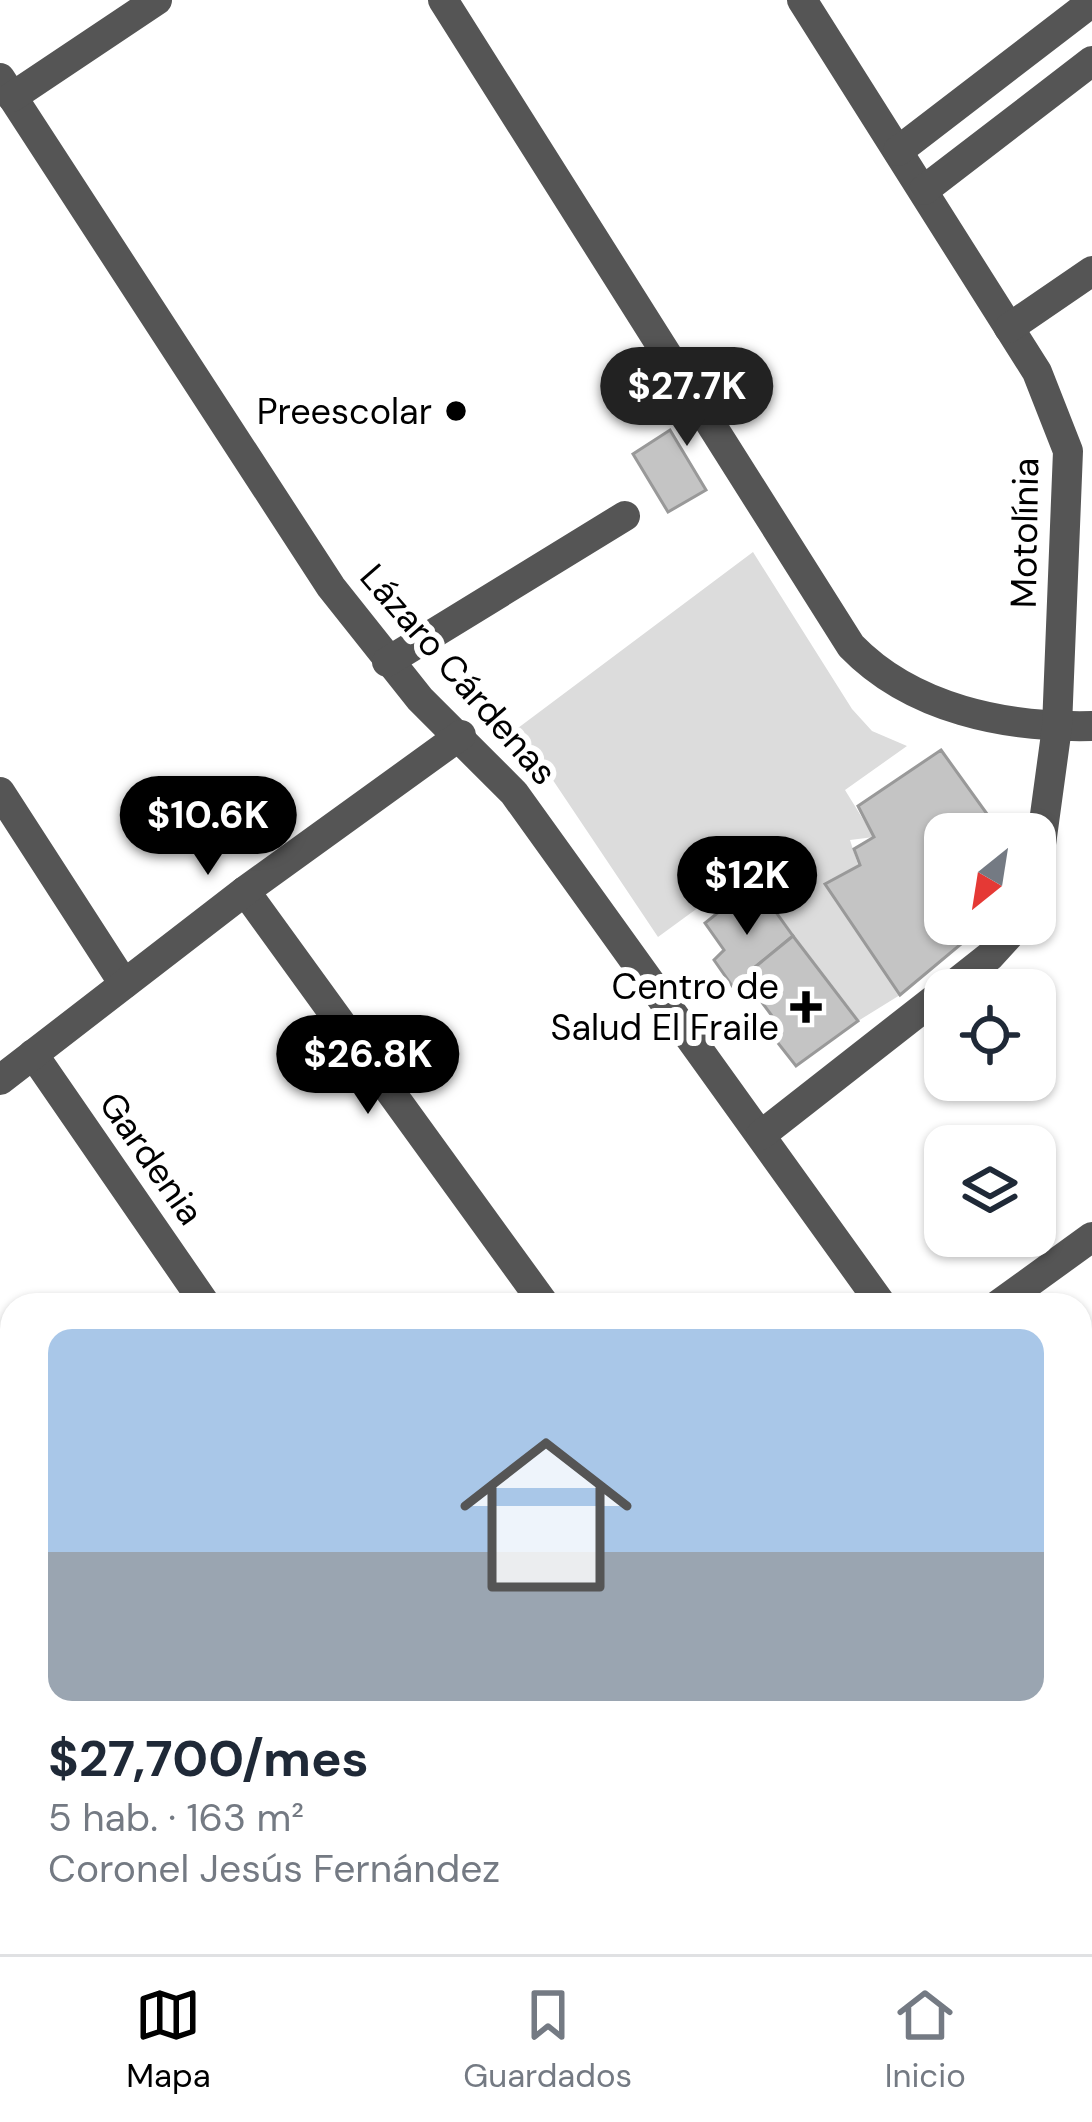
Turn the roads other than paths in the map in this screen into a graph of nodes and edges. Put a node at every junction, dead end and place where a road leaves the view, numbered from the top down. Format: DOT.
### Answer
graph roads {
  1 [pos="157,0"];
  2 [pos="443,0"];
  3 [pos="802,0"];
  4 [pos="1092,2"];
  5 [pos="1092,61"];
  6 [pos="6,88"];
  7 [pos="898,151"];
  8 [pos="924,190"];
  9 [pos="1092,271"];
  10 [pos="1009,328"];
  11 [pos="626,516"];
  12 [pos="387,662"];
  13 [pos="1092,726"];
  14 [pos="1058,727"];
  15 [pos="461,735"];
  16 [pos="0,792"];
  17 [pos="1046,813"];
  18 [pos="244,891"];
  19 [pos="1000,945"];
  20 [pos="974,969"];
  21 [pos="124,984"];
  22 [pos="924,1008"];
  23 [pos="33,1054"];
  24 [pos="0,1080"];
  25 [pos="761,1135"];
  26 [pos="1092,1238"];
  27 [pos="198,1293"];
  28 [pos="536,1293"];
  29 [pos="873,1293"];
  30 [pos="1015,1293"];
  1 -- 6 [label="street"];
  2 -- 14 [label="street"];
  3 -- 7 [label="street, Motolínia"];
  4 -- 7 [label="street"];
  5 -- 8 [label="street"];
  6 -- 12 [label="street, Lázaro Cárdenas"];
  7 -- 8 [label="street, Motolínia"];
  8 -- 10 [label="street, Motolínia"];
  9 -- 10 [label="street"];
  10 -- 14 [label="street, Motolínia"];
  11 -- 12 [label="street"];
  12 -- 15 [label="street, Lázaro Cárdenas"];
  13 -- 14 [label="street"];
  14 -- 17 [label="street, Motolínia"];
  15 -- 18 [label="street"];
  15 -- 25 [label="street, Lázaro Cárdenas"];
  16 -- 21 [label="street"];
  18 -- 21 [label="street"];
  18 -- 28 [label="street"];
  19 -- 20 [label="street"];
  21 -- 23 [label="street"];
  22 -- 25 [label="street"];
  23 -- 24 [label="street"];
  23 -- 27 [label="street, Gardenia"];
  25 -- 29 [label="street, Lázaro Cárdenas"];
  26 -- 30 [label="street"];
}
